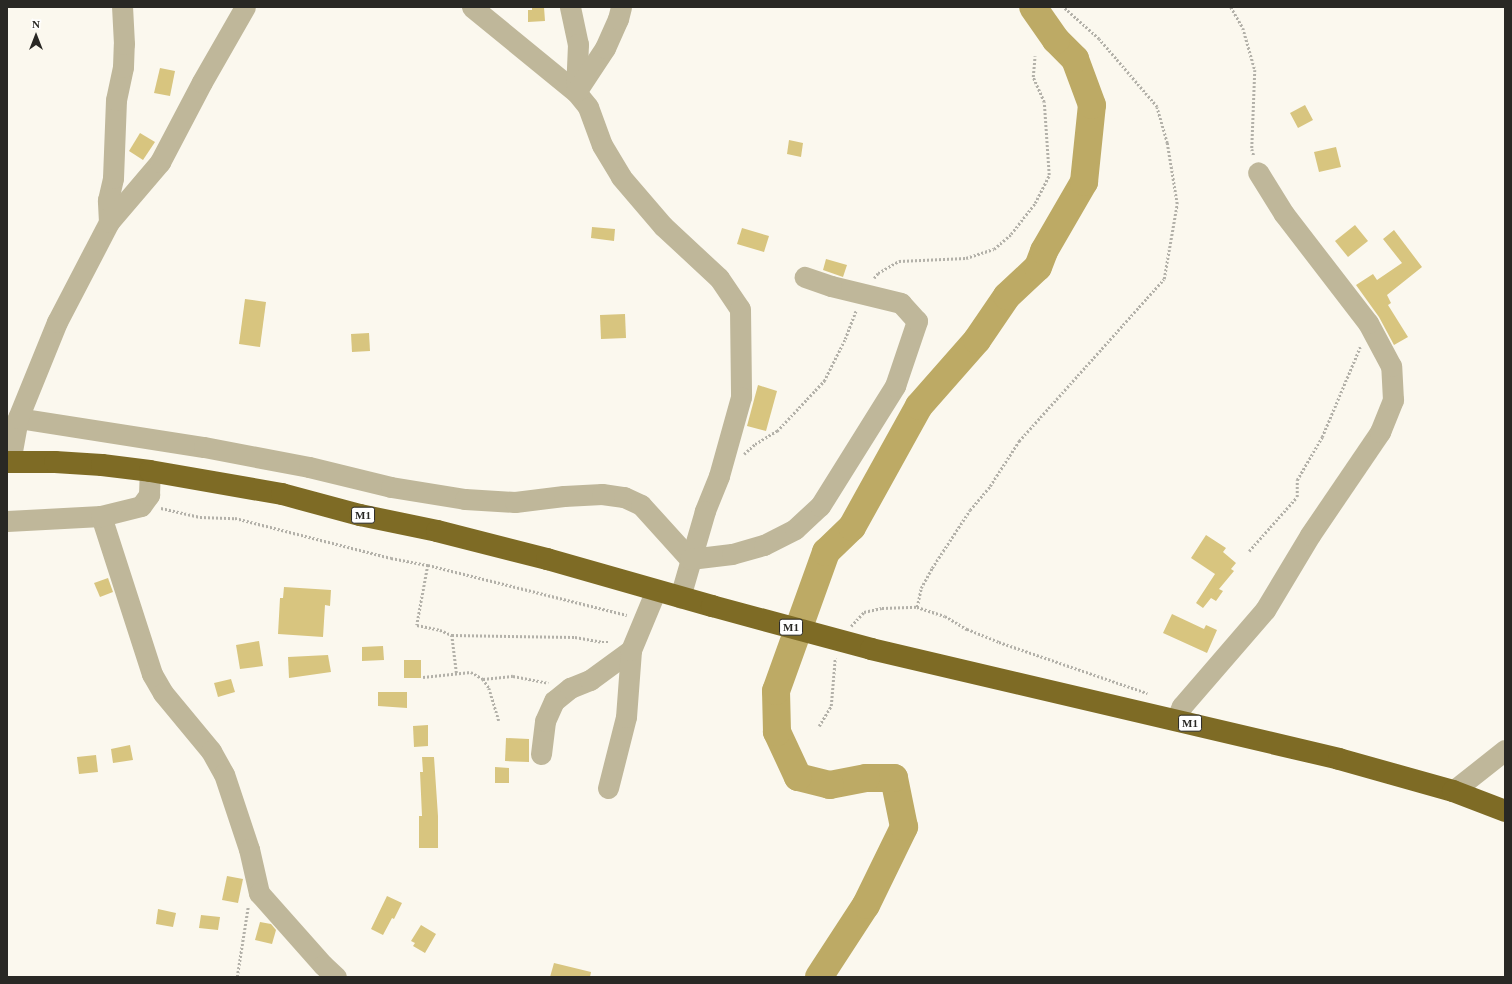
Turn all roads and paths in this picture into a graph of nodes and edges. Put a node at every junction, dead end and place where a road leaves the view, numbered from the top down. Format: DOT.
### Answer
graph roads {
  1 [pos="122,7"];
  2 [pos="246,7"];
  3 [pos="472,7"];
  4 [pos="570,7"];
  5 [pos="621,7"];
  6 [pos="1063,7"];
  7 [pos="1231,7"];
  8 [pos="1035,56"];
  9 [pos="576,92"];
  10 [pos="1258,172"];
  11 [pos="109,222"];
  12 [pos="805,277"];
  13 [pos="863,293"];
  14 [pos="1368,323"];
  15 [pos="18,418"];
  16 [pos="740,458"];
  17 [pos="9,462"];
  18 [pos="150,471"];
  19 [pos="149,495"];
  20 [pos="101,516"];
  21 [pos="7,521"];
  22 [pos="1249,551"];
  23 [pos="690,559"];
  24 [pos="428,565"];
  25 [pos="656,590"];
  26 [pos="680,597"];
  27 [pos="917,607"];
  28 [pos="643,619"];
  29 [pos="452,635"];
  30 [pos="633,646"];
  31 [pos="458,673"];
  32 [pos="423,677"];
  33 [pos="483,678"];
  34 [pos="570,688"];
  35 [pos="499,720"];
  36 [pos="1176,720"];
  37 [pos="1505,750"];
  38 [pos="541,754"];
  39 [pos="608,788"];
  40 [pos="1453,791"];
  41 [pos="1505,811"];
  42 [pos="259,893"];
  43 [pos="237,977"];
  44 [pos="336,977"];
  1 -- 11 [label="street"];
  2 -- 11 [label="street"];
  3 -- 9 [label="street"];
  4 -- 9 [label="street"];
  5 -- 9 [label="street"];
  6 -- 27 [label="path"];
  7 -- 10 [label="path"];
  8 -- 13 [label="path"];
  9 -- 23 [label="street"];
  10 -- 14 [label="street"];
  11 -- 15 [label="street"];
  12 -- 13 [label="street"];
  13 -- 16 [label="path"];
  13 -- 23 [label="street"];
  14 -- 22 [label="path"];
  14 -- 36 [label="street"];
  15 -- 17 [label="street"];
  15 -- 23 [label="street"];
  17 -- 18 [label="highway, M1"];
  18 -- 19 [label="street"];
  18 -- 25 [label="highway, M1"];
  19 -- 20 [label="street"];
  19 -- 24 [label="path"];
  20 -- 21 [label="street"];
  20 -- 42 [label="street"];
  23 -- 26 [label="street"];
  24 -- 28 [label="path"];
  24 -- 29 [label="path"];
  25 -- 26 [label="highway, M1"];
  25 -- 28 [label="street"];
  26 -- 36 [label="highway, M1"];
  28 -- 30 [label="street"];
  29 -- 30 [label="path"];
  29 -- 31 [label="path"];
  30 -- 34 [label="street"];
  30 -- 39 [label="street"];
  31 -- 32 [label="path"];
  31 -- 33 [label="path"];
  33 -- 34 [label="path"];
  33 -- 35 [label="path"];
  34 -- 38 [label="street"];
  36 -- 40 [label="highway, M1"];
  37 -- 40 [label="street"];
  40 -- 41 [label="highway, M1"];
  42 -- 43 [label="path"];
  42 -- 44 [label="street"];
}
